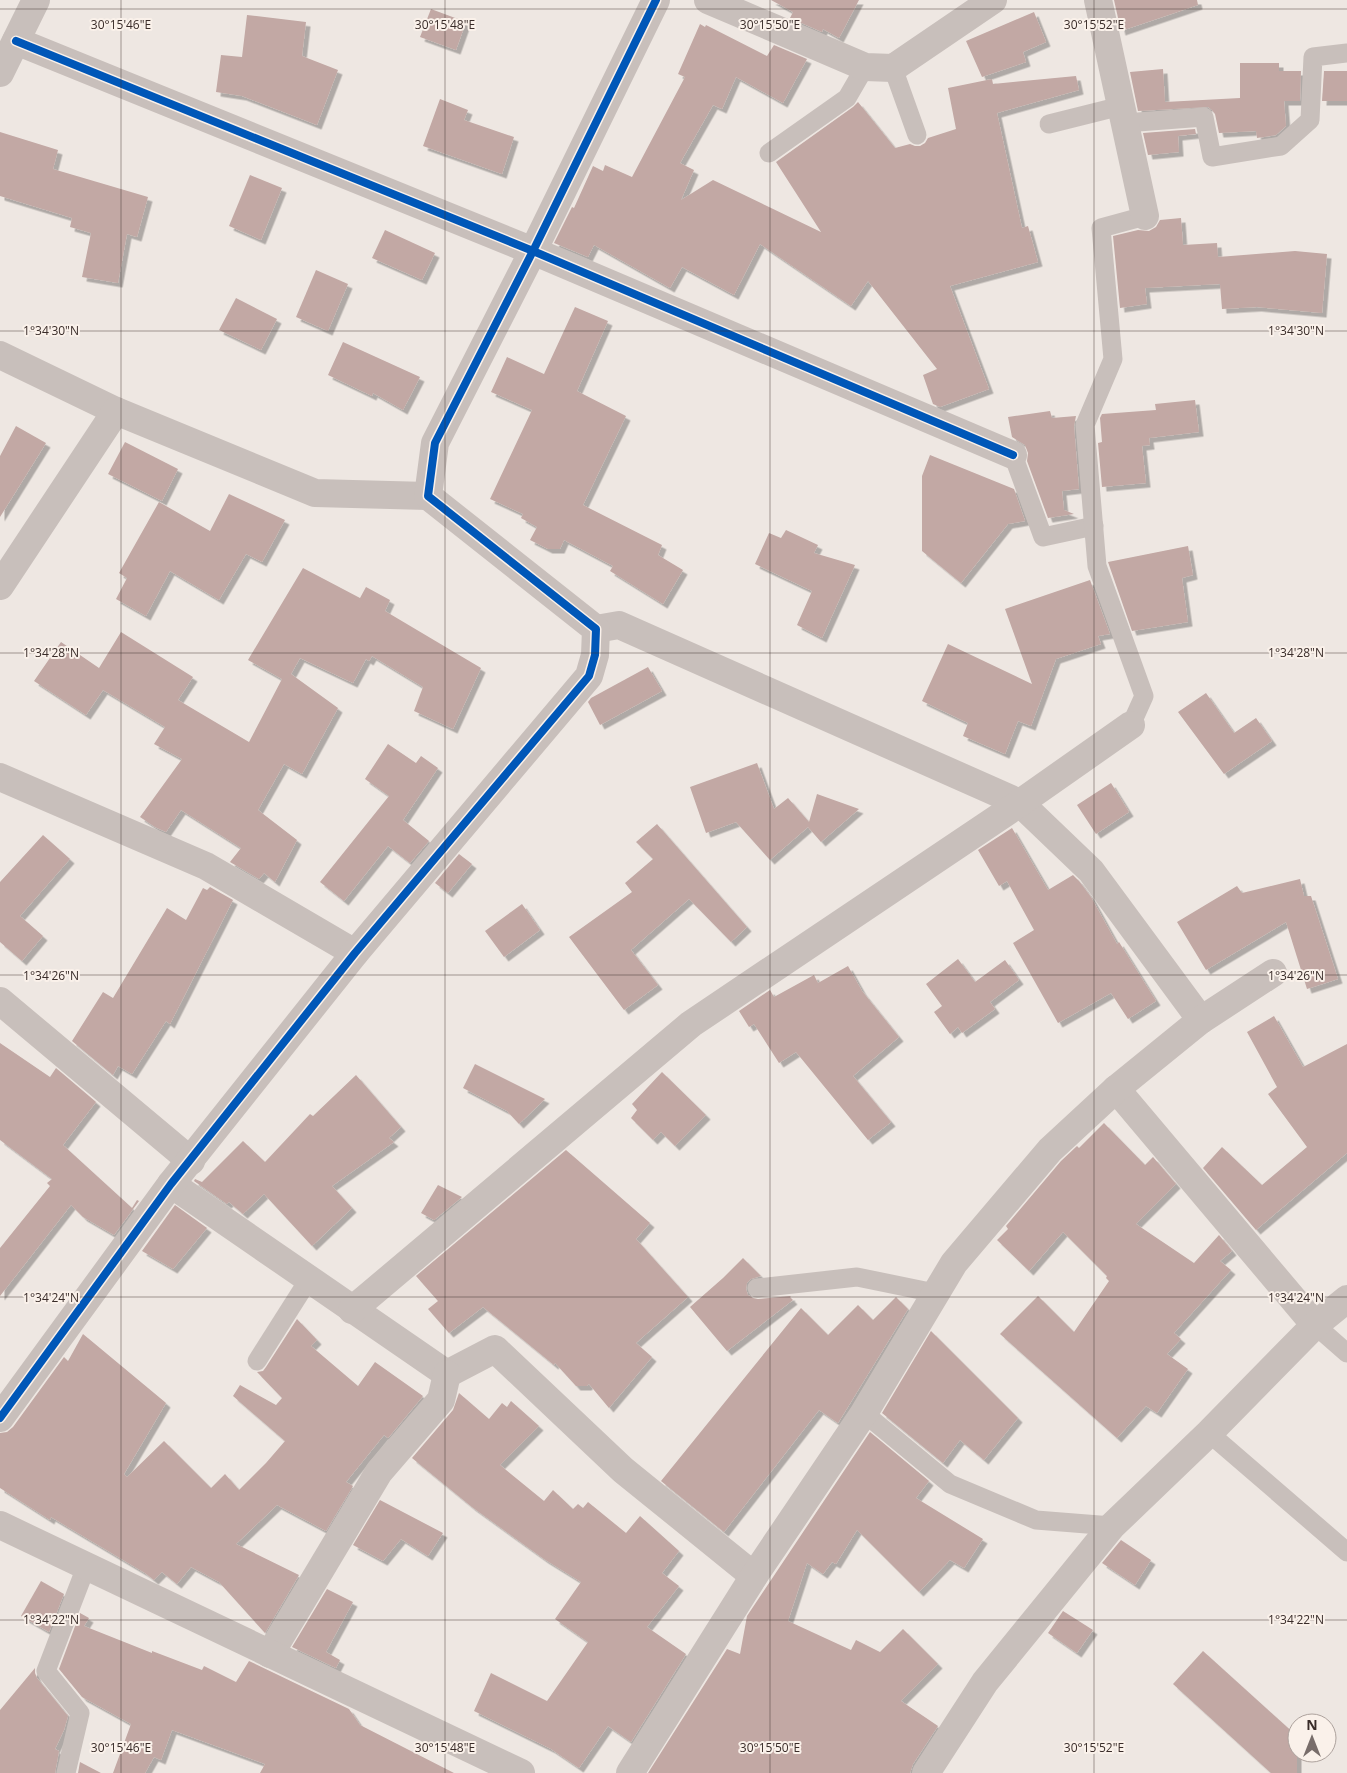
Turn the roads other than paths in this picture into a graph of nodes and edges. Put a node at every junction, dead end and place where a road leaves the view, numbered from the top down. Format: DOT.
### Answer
graph roads {
  1 [pos="36,0"];
  2 [pos="656,0"];
  3 [pos="708,0"];
  4 [pos="993,0"];
  5 [pos="1098,0"];
  6 [pos="16,41"];
  7 [pos="1347,53"];
  8 [pos="865,67"];
  9 [pos="894,68"];
  10 [pos="0,72"];
  11 [pos="1123,114"];
  12 [pos="1049,124"];
  13 [pos="917,135"];
  14 [pos="769,153"];
  15 [pos="1145,216"];
  16 [pos="533,251"];
  17 [pos="0,355"];
  18 [pos="116,411"];
  19 [pos="1012,455"];
  20 [pos="428,496"];
  21 [pos="1094,526"];
  22 [pos="0,586"];
  23 [pos="596,629"];
  24 [pos="1131,725"];
  25 [pos="0,777"];
  26 [pos="1020,803"];
  27 [pos="355,953"];
  28 [pos="1273,973"];
  29 [pos="0,1002"];
  30 [pos="1201,1020"];
  31 [pos="1116,1089"];
  32 [pos="191,1161"];
  33 [pos="171,1184"];
  34 [pos="309,1279"];
  35 [pos="757,1288"];
  36 [pos="935,1294"];
  37 [pos="1347,1300"];
  38 [pos="352,1310"];
  39 [pos="1315,1325"];
  40 [pos="1347,1352"];
  41 [pos="257,1361"];
  42 [pos="447,1374"];
  43 [pos="864,1413"];
  44 [pos="0,1418"];
  45 [pos="1209,1433"];
  46 [pos="0,1525"];
  47 [pos="1112,1526"];
  48 [pos="1347,1552"];
  49 [pos="86,1567"];
  50 [pos="754,1576"];
  51 [pos="270,1654"];
  52 [pos="66,1773"];
  53 [pos="521,1773"];
  54 [pos="630,1773"];
  55 [pos="926,1773"];
  1 -- 6 [label="street"];
  2 -- 16 [label="street"];
  3 -- 8 [label="street"];
  4 -- 9 [label="street"];
  5 -- 11 [label="street"];
  6 -- 10 [label="street"];
  6 -- 16 [label="street"];
  7 -- 11 [label="lane"];
  8 -- 9 [label="street"];
  8 -- 14 [label="lane"];
  9 -- 13 [label="lane"];
  11 -- 12 [label="lane"];
  11 -- 15 [label="street"];
  15 -- 21 [label="lane"];
  16 -- 19 [label="street"];
  16 -- 20 [label="street"];
  17 -- 18 [label="street"];
  18 -- 20 [label="street"];
  18 -- 22 [label="street"];
  19 -- 21 [label="lane"];
  20 -- 23 [label="street"];
  21 -- 24 [label="lane"];
  23 -- 26 [label="street"];
  23 -- 27 [label="street"];
  24 -- 26 [label="street"];
  25 -- 27 [label="street"];
  26 -- 30 [label="street"];
  26 -- 38 [label="street"];
  27 -- 32 [label="street"];
  28 -- 30 [label="street"];
  29 -- 32 [label="street"];
  30 -- 31 [label="street"];
  31 -- 36 [label="street"];
  31 -- 39 [label="street"];
  32 -- 33 [label="street"];
  33 -- 34 [label="street"];
  33 -- 44 [label="street"];
  34 -- 38 [label="street"];
  34 -- 41 [label="lane"];
  35 -- 36 [label="lane"];
  36 -- 43 [label="street"];
  37 -- 39 [label="street"];
  38 -- 42 [label="street"];
  39 -- 40 [label="lane"];
  39 -- 45 [label="street"];
  42 -- 50 [label="street"];
  42 -- 51 [label="street"];
  43 -- 47 [label="lane"];
  43 -- 50 [label="street"];
  45 -- 47 [label="street"];
  45 -- 48 [label="lane"];
  46 -- 49 [label="street"];
  47 -- 55 [label="street"];
  49 -- 51 [label="street"];
  49 -- 52 [label="lane"];
  50 -- 54 [label="street"];
  51 -- 53 [label="street"];
}
